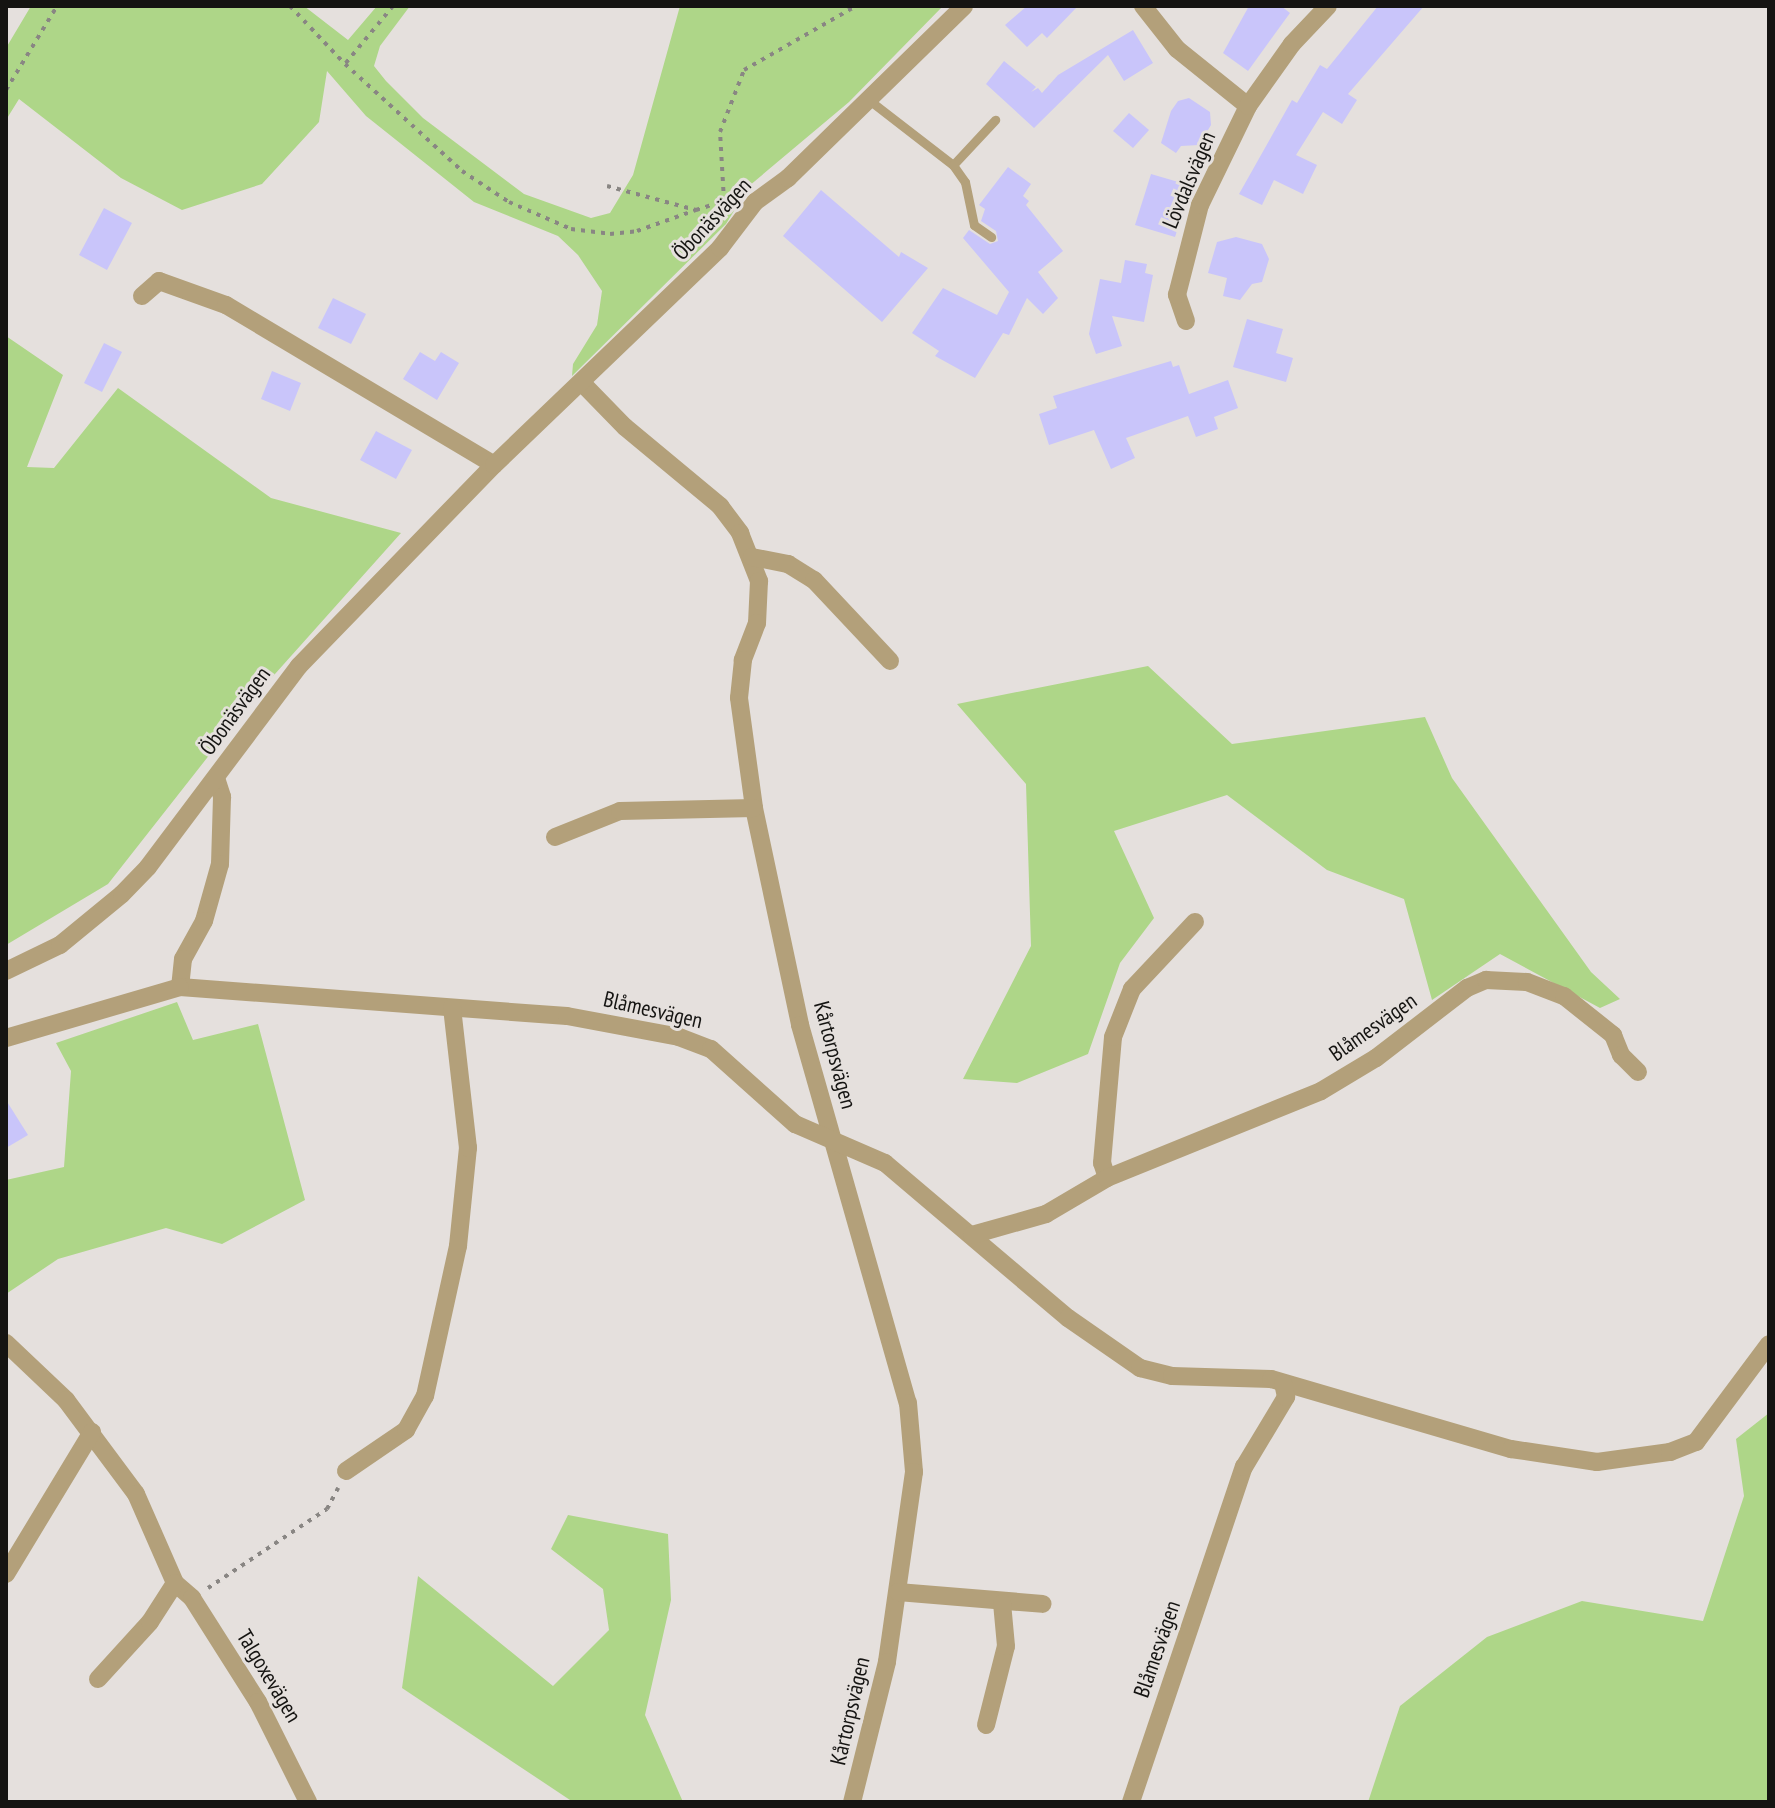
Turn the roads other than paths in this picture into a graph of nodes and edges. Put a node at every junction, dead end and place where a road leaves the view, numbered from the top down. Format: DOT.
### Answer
graph roads {
  1 [pos="964,6"];
  2 [pos="1143,6"];
  3 [pos="1328,6"];
  4 [pos="869,100"];
  5 [pos="1248,106"];
  6 [pos="995,120"];
  7 [pos="953,165"];
  8 [pos="991,237"];
  9 [pos="142,296"];
  10 [pos="1186,321"];
  11 [pos="583,384"];
  12 [pos="494,465"];
  13 [pos="752,557"];
  14 [pos="890,661"];
  15 [pos="216,778"];
  16 [pos="754,808"];
  17 [pos="555,837"];
  18 [pos="1195,922"];
  19 [pos="6,971"];
  20 [pos="180,987"];
  21 [pos="452,1008"];
  22 [pos="6,1038"];
  23 [pos="1638,1072"];
  24 [pos="833,1139"];
  25 [pos="1107,1178"];
  26 [pos="972,1235"];
  27 [pos="6,1343"];
  28 [pos="1769,1344"];
  29 [pos="1283,1383"];
  30 [pos="92,1432"];
  31 [pos="346,1471"];
  32 [pos="6,1574"];
  33 [pos="175,1583"];
  34 [pos="898,1592"];
  35 [pos="1002,1603"];
  36 [pos="1043,1604"];
  37 [pos="98,1679"];
  38 [pos="986,1725"];
  39 [pos="308,1802"];
  40 [pos="852,1802"];
  41 [pos="1131,1802"];
  1 -- 4 [label="street, Öbonäsvägen"];
  2 -- 5 [label="street"];
  3 -- 5 [label="street, Lövdalsvägen"];
  4 -- 7 [label="lane"];
  4 -- 11 [label="street, Öbonäsvägen"];
  5 -- 10 [label="street, Lövdalsvägen"];
  6 -- 7 [label="lane"];
  7 -- 8 [label="lane"];
  9 -- 12 [label="street"];
  11 -- 12 [label="street, Öbonäsvägen"];
  11 -- 13 [label="street, Kårtorpsvägen"];
  12 -- 15 [label="street, Öbonäsvägen"];
  13 -- 14 [label="street"];
  13 -- 16 [label="street, Kårtorpsvägen"];
  15 -- 19 [label="street, Öbonäsvägen"];
  15 -- 20 [label="street"];
  16 -- 17 [label="street"];
  16 -- 24 [label="street, Kårtorpsvägen"];
  18 -- 25 [label="street"];
  20 -- 21 [label="street, Blåmesvägen"];
  20 -- 22 [label="street, Blåmesvägen"];
  21 -- 24 [label="street, Blåmesvägen"];
  21 -- 31 [label="street"];
  23 -- 25 [label="street, Blåmesvägen"];
  24 -- 26 [label="street, Blåmesvägen"];
  24 -- 34 [label="street, Kårtorpsvägen"];
  25 -- 26 [label="street, Blåmesvägen"];
  26 -- 29 [label="street, Blåmesvägen"];
  27 -- 30 [label="street, Talgoxevägen"];
  28 -- 29 [label="street, Blåmesvägen"];
  29 -- 41 [label="street, Blåmesvägen"];
  30 -- 32 [label="street"];
  30 -- 33 [label="street, Talgoxevägen"];
  33 -- 37 [label="street"];
  33 -- 39 [label="street, Talgoxevägen"];
  34 -- 35 [label="street"];
  34 -- 40 [label="street, Kårtorpsvägen"];
  35 -- 36 [label="street"];
  35 -- 38 [label="street"];
}
